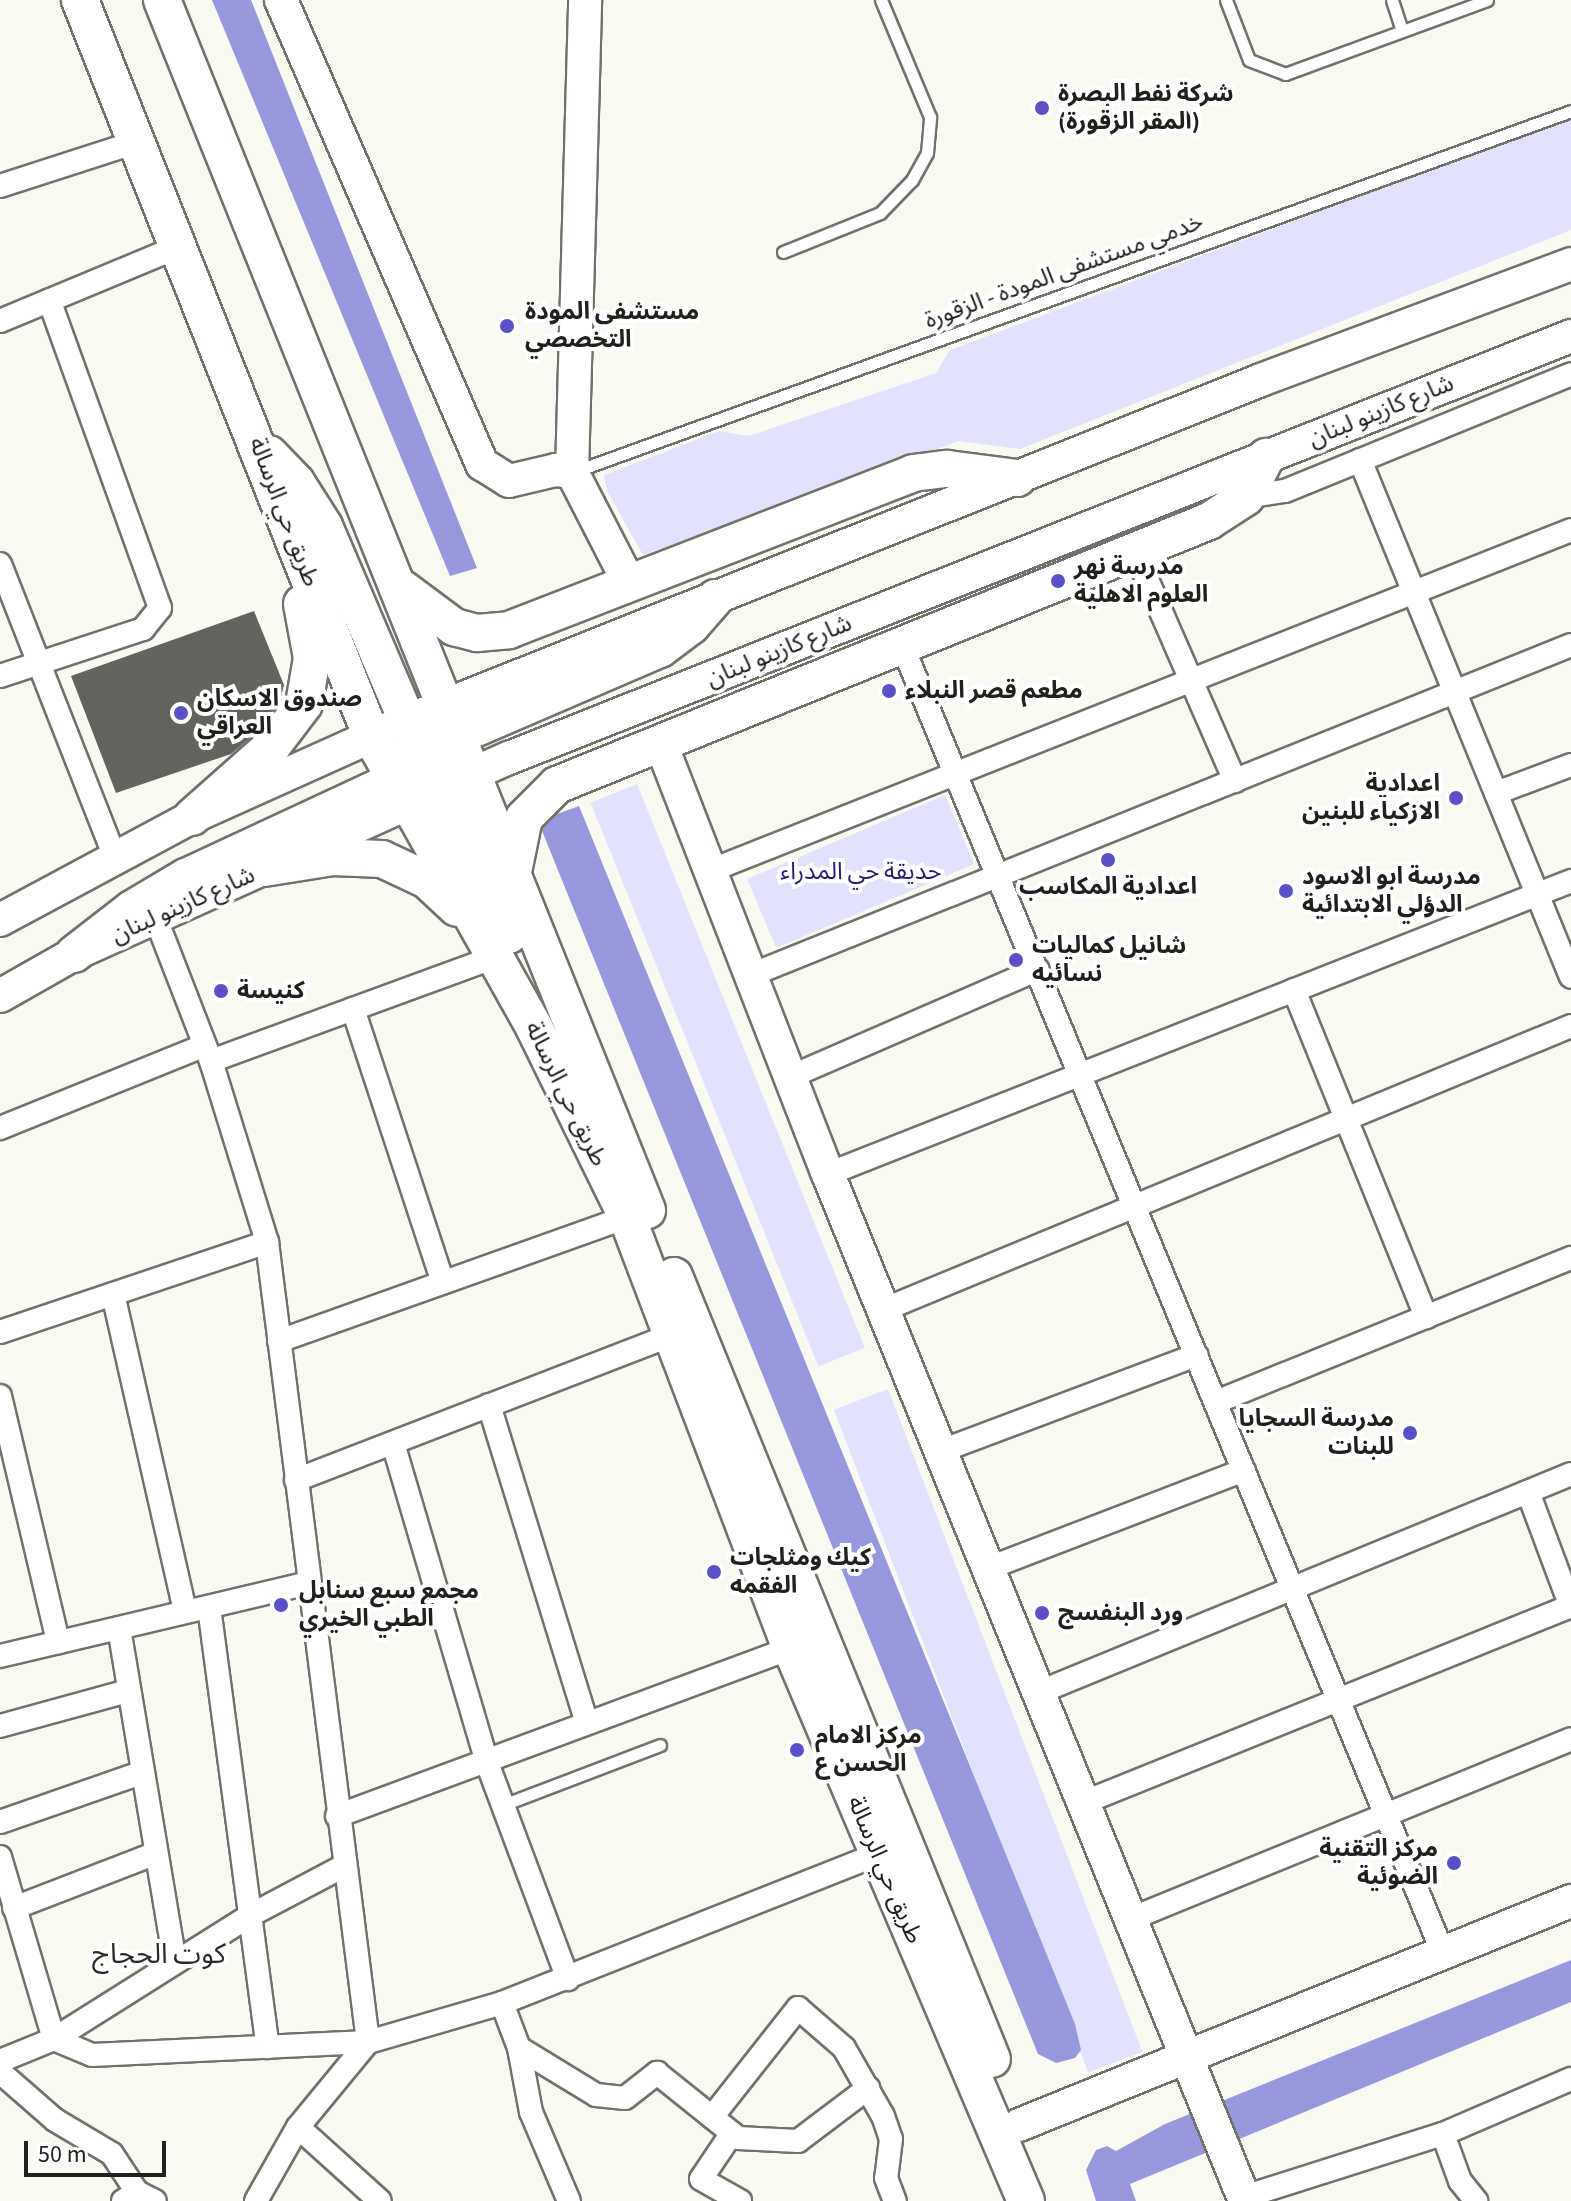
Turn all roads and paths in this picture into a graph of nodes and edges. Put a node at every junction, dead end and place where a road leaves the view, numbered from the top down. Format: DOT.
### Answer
graph roads {
  1 [pos="80,0"];
  2 [pos="162,0"];
  3 [pos="281,0"];
  4 [pos="585,0"];
  5 [pos="881,0"];
  6 [pos="1226,0"];
  7 [pos="1392,0"];
  8 [pos="1487,0"];
  9 [pos="1402,30"];
  10 [pos="1571,111"];
  11 [pos="133,143"];
  12 [pos="0,186"];
  13 [pos="175,248"];
  14 [pos="783,252"];
  15 [pos="1571,264"];
  16 [pos="49,300"];
  17 [pos="0,321"];
  18 [pos="1571,336"];
  19 [pos="1571,374"];
  20 [pos="258,445"];
  21 [pos="1266,457"];
  22 [pos="1360,460"];
  23 [pos="572,472"];
  24 [pos="1017,478"];
  25 [pos="1246,497"];
  26 [pos="1571,530"];
  27 [pos="293,535"];
  28 [pos="1135,552"];
  29 [pos="0,564"];
  30 [pos="394,580"];
  31 [pos="629,583"];
  32 [pos="1412,589"];
  33 [pos="715,598"];
  34 [pos="902,645"];
  35 [pos="1571,645"];
  36 [pos="41,660"];
  37 [pos="0,676"];
  38 [pos="1187,678"];
  39 [pos="1455,693"];
  40 [pos="372,738"];
  41 [pos="661,744"];
  42 [pos="426,757"];
  43 [pos="1571,765"];
  44 [pos="476,773"];
  45 [pos="958,773"];
  46 [pos="1235,781"];
  47 [pos="1496,793"];
  48 [pos="192,817"];
  49 [pos="115,857"];
  50 [pos="264,868"];
  51 [pos="712,870"];
  52 [pos="512,873"];
  53 [pos="999,873"];
  54 [pos="1571,881"];
  55 [pos="1537,894"];
  56 [pos="156,919"];
  57 [pos="0,920"];
  58 [pos="488,945"];
  59 [pos="74,954"];
  60 [pos="1038,969"];
  61 [pos="550,970"];
  62 [pos="751,975"];
  63 [pos="1571,977"];
  64 [pos="1294,990"];
  65 [pos="0,996"];
  66 [pos="353,1009"];
  67 [pos="1571,1026"];
  68 [pos="207,1054"];
  69 [pos="1081,1074"];
  70 [pos="790,1077"];
  71 [pos="1345,1120"];
  72 [pos="0,1128"];
  73 [pos="828,1174"];
  74 [pos="1136,1206"];
  75 [pos="627,1217"];
  76 [pos="267,1242"];
  77 [pos="1571,1258"];
  78 [pos="443,1283"];
  79 [pos="113,1294"];
  80 [pos="883,1310"];
  81 [pos="1426,1317"];
  82 [pos="0,1332"];
  83 [pos="671,1335"];
  84 [pos="279,1341"];
  85 [pos="1197,1355"];
  86 [pos="0,1396"];
  87 [pos="1216,1402"];
  88 [pos="489,1405"];
  89 [pos="393,1443"];
  90 [pos="941,1451"];
  91 [pos="1244,1470"];
  92 [pos="1571,1474"];
  93 [pos="296,1480"];
  94 [pos="1528,1492"];
  95 [pos="989,1568"];
  96 [pos="309,1583"];
  97 [pos="1293,1588"];
  98 [pos="1571,1606"];
  99 [pos="209,1607"];
  100 [pos="185,1612"];
  101 [pos="119,1628"];
  102 [pos="58,1642"];
  103 [pos="791,1648"];
  104 [pos="0,1656"];
  105 [pos="128,1691"];
  106 [pos="1040,1692"];
  107 [pos="1338,1699"];
  108 [pos="586,1721"];
  109 [pos="0,1726"];
  110 [pos="1571,1739"];
  111 [pos="660,1745"];
  112 [pos="486,1760"];
  113 [pos="141,1773"];
  114 [pos="1085,1802"];
  115 [pos="503,1805"];
  116 [pos="1386,1815"];
  117 [pos="337,1816"];
  118 [pos="0,1822"];
  119 [pos="154,1854"];
  120 [pos="878,1854"];
  121 [pos="0,1857"];
  122 [pos="342,1867"];
  123 [pos="1571,1901"];
  124 [pos="14,1908"];
  125 [pos="251,1915"];
  126 [pos="1133,1918"];
  127 [pos="1443,1953"];
  128 [pos="175,1962"];
  129 [pos="568,1979"];
  130 [pos="502,2003"];
  131 [pos="54,2039"];
  132 [pos="368,2042"];
  133 [pos="268,2047"];
  134 [pos="519,2048"];
  135 [pos="1186,2057"];
  136 [pos="0,2061"];
  137 [pos="0,2072"];
  138 [pos="1571,2079"];
  139 [pos="868,2088"];
  140 [pos="712,2117"];
  141 [pos="1019,2125"];
  142 [pos="298,2127"];
  143 [pos="732,2133"];
  144 [pos="1443,2134"];
  145 [pos="138,2198"];
  146 [pos="1245,2199"];
  147 [pos="256,2201"];
  148 [pos="380,2201"];
  149 [pos="569,2201"];
  150 [pos="740,2201"];
  151 [pos="895,2201"];
  152 [pos="1026,2201"];
  153 [pos="1049,2201"];
  154 [pos="1476,2201"];
  1 -- 11 [label="main road, طريق حي الرسالة"];
  2 -- 30 [label="main road, طريق حي الرسالة"];
  3 -- 23 [label="street"];
  4 -- 23 [label="street"];
  5 -- 14 [label="lane"];
  6 -- 9 [label="lane"];
  7 -- 9 [label="lane"];
  8 -- 9 [label="lane"];
  10 -- 23 [label="lane, خدمي مستشفى المودة - الزقورة"];
  11 -- 12 [label="street"];
  11 -- 13 [label="main road, طريق حي الرسالة"];
  13 -- 16 [label="street"];
  13 -- 20 [label="main road, طريق حي الرسالة"];
  15 -- 24 [label="street"];
  16 -- 17 [label="street"];
  16 -- 36 [label="street"];
  18 -- 21 [label="street, شارع كازينو لبنان"];
  19 -- 22 [label="street"];
  20 -- 27 [label="main road, طريق حي الرسالة"];
  20 -- 42 [label="main road"];
  21 -- 25 [label="main road"];
  21 -- 44 [label="street, شارع كازينو لبنان"];
  22 -- 25 [label="street"];
  22 -- 32 [label="street"];
  23 -- 31 [label="street"];
  24 -- 31 [label="main road"];
  24 -- 33 [label="street"];
  25 -- 28 [label="main road"];
  26 -- 32 [label="street"];
  27 -- 40 [label="main road, طريق حي الرسالة"];
  27 -- 48 [label="main road"];
  28 -- 34 [label="main road"];
  28 -- 38 [label="street"];
  29 -- 36 [label="street"];
  30 -- 31 [label="main road"];
  30 -- 42 [label="main road, طريق حي الرسالة"];
  32 -- 38 [label="street"];
  32 -- 39 [label="street"];
  33 -- 42 [label="main road"];
  34 -- 41 [label="main road"];
  34 -- 45 [label="street"];
  35 -- 39 [label="street"];
  36 -- 37 [label="street"];
  36 -- 49 [label="street"];
  38 -- 45 [label="street"];
  38 -- 46 [label="street"];
  39 -- 46 [label="street"];
  39 -- 47 [label="street"];
  40 -- 42 [label="main road, طريق حي الرسالة"];
  40 -- 42 [label="street"];
  40 -- 48 [label="street"];
  41 -- 51 [label="street"];
  41 -- 52 [label="main road"];
  42 -- 44 [label="main road, طريق حي الرسالة"];
  42 -- 50 [label="street, شارع كازينو لبنان"];
  42 -- 58 [label="main road, طريق حي الرسالة"];
  42 -- 59 [label="main road"];
  42 -- 61 [label="main road"];
  43 -- 47 [label="street"];
  44 -- 52 [label="main road, طريق حي الرسالة"];
  45 -- 51 [label="street"];
  45 -- 53 [label="street"];
  46 -- 53 [label="street"];
  47 -- 55 [label="street"];
  48 -- 49 [label="street"];
  49 -- 57 [label="street"];
  50 -- 56 [label="street, شارع كازينو لبنان"];
  50 -- 58 [label="main road"];
  51 -- 62 [label="street"];
  52 -- 61 [label="main road, طريق حي الرسالة"];
  53 -- 60 [label="street"];
  53 -- 62 [label="street"];
  54 -- 55 [label="street"];
  55 -- 63 [label="street"];
  55 -- 64 [label="street"];
  56 -- 59 [label="street, شارع كازينو لبنان"];
  56 -- 68 [label="street"];
  58 -- 66 [label="street"];
  58 -- 75 [label="main road, طريق حي الرسالة"];
  59 -- 65 [label="street, شارع كازينو لبنان"];
  60 -- 69 [label="street"];
  60 -- 70 [label="street"];
  61 -- 141 [label="main road, طريق حي الرسالة"];
  62 -- 70 [label="street"];
  64 -- 69 [label="street"];
  64 -- 71 [label="street"];
  66 -- 68 [label="street"];
  66 -- 78 [label="street"];
  67 -- 71 [label="street"];
  68 -- 72 [label="street"];
  68 -- 76 [label="street"];
  69 -- 73 [label="street"];
  69 -- 74 [label="street"];
  70 -- 73 [label="street"];
  71 -- 74 [label="street"];
  71 -- 81 [label="street"];
  73 -- 80 [label="street"];
  74 -- 80 [label="street"];
  74 -- 85 [label="street"];
  75 -- 78 [label="street"];
  75 -- 83 [label="main road, طريق حي الرسالة"];
  76 -- 79 [label="street"];
  76 -- 84 [label="street"];
  77 -- 81 [label="street"];
  78 -- 84 [label="street"];
  79 -- 82 [label="street"];
  79 -- 100 [label="street"];
  80 -- 90 [label="street"];
  81 -- 87 [label="street"];
  83 -- 88 [label="street"];
  83 -- 103 [label="main road, طريق حي الرسالة"];
  84 -- 93 [label="street"];
  85 -- 87 [label="street"];
  85 -- 90 [label="street"];
  86 -- 102 [label="street"];
  87 -- 91 [label="street"];
  88 -- 89 [label="street"];
  88 -- 108 [label="street"];
  89 -- 93 [label="street"];
  89 -- 112 [label="street"];
  90 -- 95 [label="street"];
  91 -- 95 [label="street"];
  91 -- 97 [label="street"];
  92 -- 94 [label="street"];
  93 -- 96 [label="street"];
  94 -- 97 [label="street"];
  94 -- 98 [label="street"];
  95 -- 106 [label="street"];
  96 -- 99 [label="street"];
  96 -- 117 [label="street"];
  97 -- 106 [label="street"];
  97 -- 107 [label="street"];
  98 -- 107 [label="street"];
  99 -- 100 [label="street"];
  99 -- 125 [label="street"];
  100 -- 101 [label="street"];
  101 -- 102 [label="street"];
  101 -- 105 [label="street"];
  102 -- 104 [label="street"];
  103 -- 108 [label="street"];
  103 -- 120 [label="main road, طريق حي الرسالة"];
  105 -- 109 [label="street"];
  105 -- 113 [label="street"];
  106 -- 114 [label="street"];
  107 -- 114 [label="street"];
  107 -- 116 [label="street"];
  108 -- 112 [label="street"];
  110 -- 116 [label="street"];
  111 -- 115 [label="lane"];
  112 -- 115 [label="street"];
  112 -- 117 [label="street"];
  113 -- 118 [label="street"];
  113 -- 119 [label="street"];
  114 -- 126 [label="street"];
  115 -- 129 [label="street"];
  116 -- 126 [label="street"];
  116 -- 127 [label="street"];
  117 -- 122 [label="street"];
  119 -- 124 [label="street"];
  119 -- 128 [label="street"];
  120 -- 129 [label="street"];
  120 -- 152 [label="main road, طريق حي الرسالة"];
  121 -- 124 [label="street"];
  122 -- 125 [label="street"];
  122 -- 132 [label="street"];
  123 -- 127 [label="street"];
  124 -- 131 [label="street"];
  125 -- 128 [label="street"];
  125 -- 133 [label="street"];
  126 -- 135 [label="street"];
  127 -- 135 [label="street"];
  128 -- 131 [label="street"];
  129 -- 130 [label="street"];
  130 -- 132 [label="street"];
  130 -- 134 [label="street"];
  131 -- 133 [label="street"];
  131 -- 136 [label="street"];
  132 -- 133 [label="street"];
  132 -- 142 [label="street"];
  134 -- 140 [label="street"];
  134 -- 149 [label="street"];
  135 -- 141 [label="street"];
  135 -- 146 [label="street"];
  137 -- 145 [label="street"];
  138 -- 144 [label="street"];
  139 -- 140 [label="street"];
  139 -- 143 [label="street"];
  139 -- 151 [label="street"];
  140 -- 143 [label="street"];
  141 -- 153 [label="main road, طريق حي الرسالة"];
  142 -- 147 [label="street"];
  142 -- 148 [label="street"];
  143 -- 150 [label="street"];
  144 -- 146 [label="street"];
  144 -- 154 [label="street"];
}
